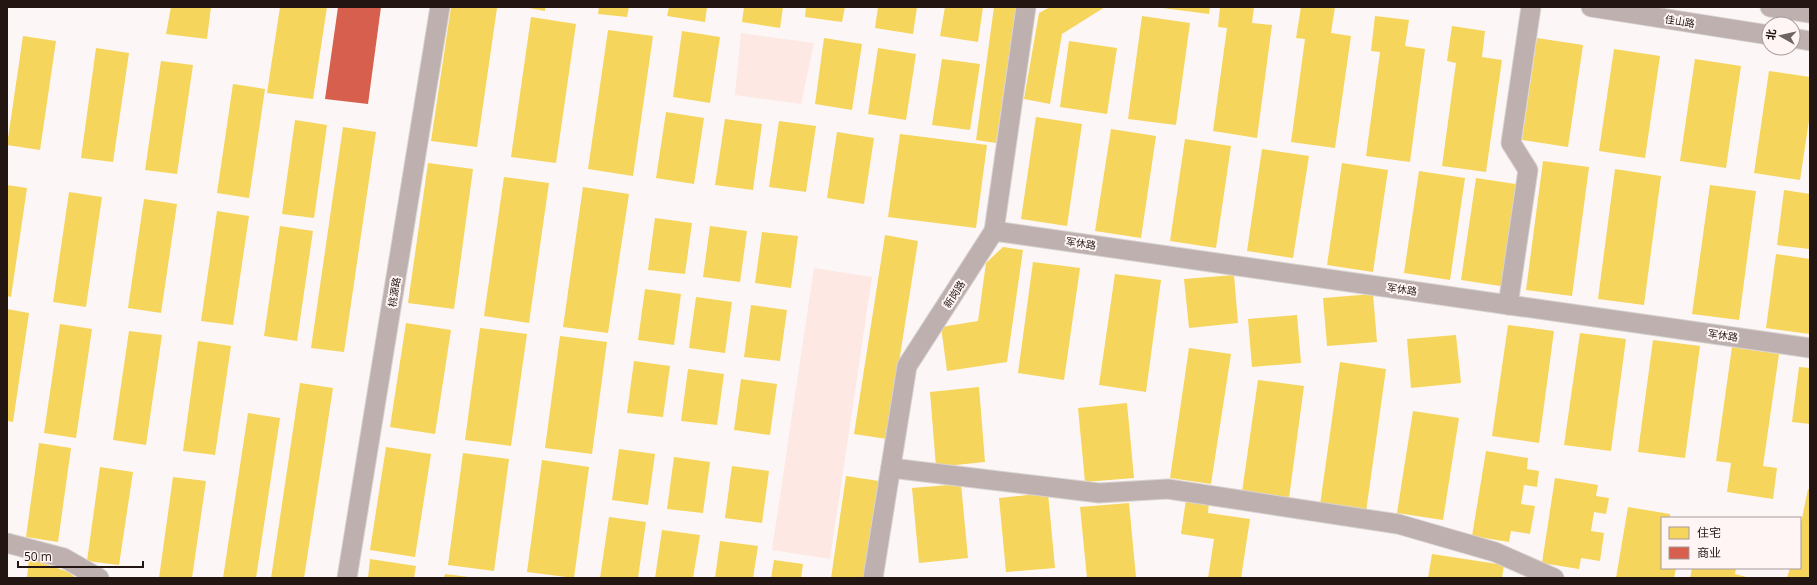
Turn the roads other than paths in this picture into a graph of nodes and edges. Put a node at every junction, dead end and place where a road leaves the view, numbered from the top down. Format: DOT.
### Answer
graph roads {
  1 [pos="440,7"];
  2 [pos="1026,7"];
  3 [pos="1531,7"];
  4 [pos="1591,7"];
  5 [pos="1770,7"];
  6 [pos="1810,13"];
  7 [pos="1761,34"];
  8 [pos="994,231"];
  9 [pos="1508,305"];
  10 [pos="1810,348"];
  11 [pos="891,468"];
  12 [pos="7,542"];
  13 [pos="99,578"];
  14 [pos="348,578"];
  15 [pos="873,578"];
  16 [pos="1554,578"];
  1 -- 14 [label="street, 桃源路"];
  2 -- 8 [label="street, 新岗路"];
  3 -- 9 [label="street"];
  4 -- 7 [label="street, 佳山路"];
  5 -- 6 [label="street"];
  8 -- 9 [label="street, 军休路"];
  8 -- 11 [label="street, 新岗路"];
  9 -- 10 [label="street, 军休路"];
  11 -- 15 [label="street, 新岗路"];
  11 -- 16 [label="street"];
  12 -- 13 [label="street"];
}
